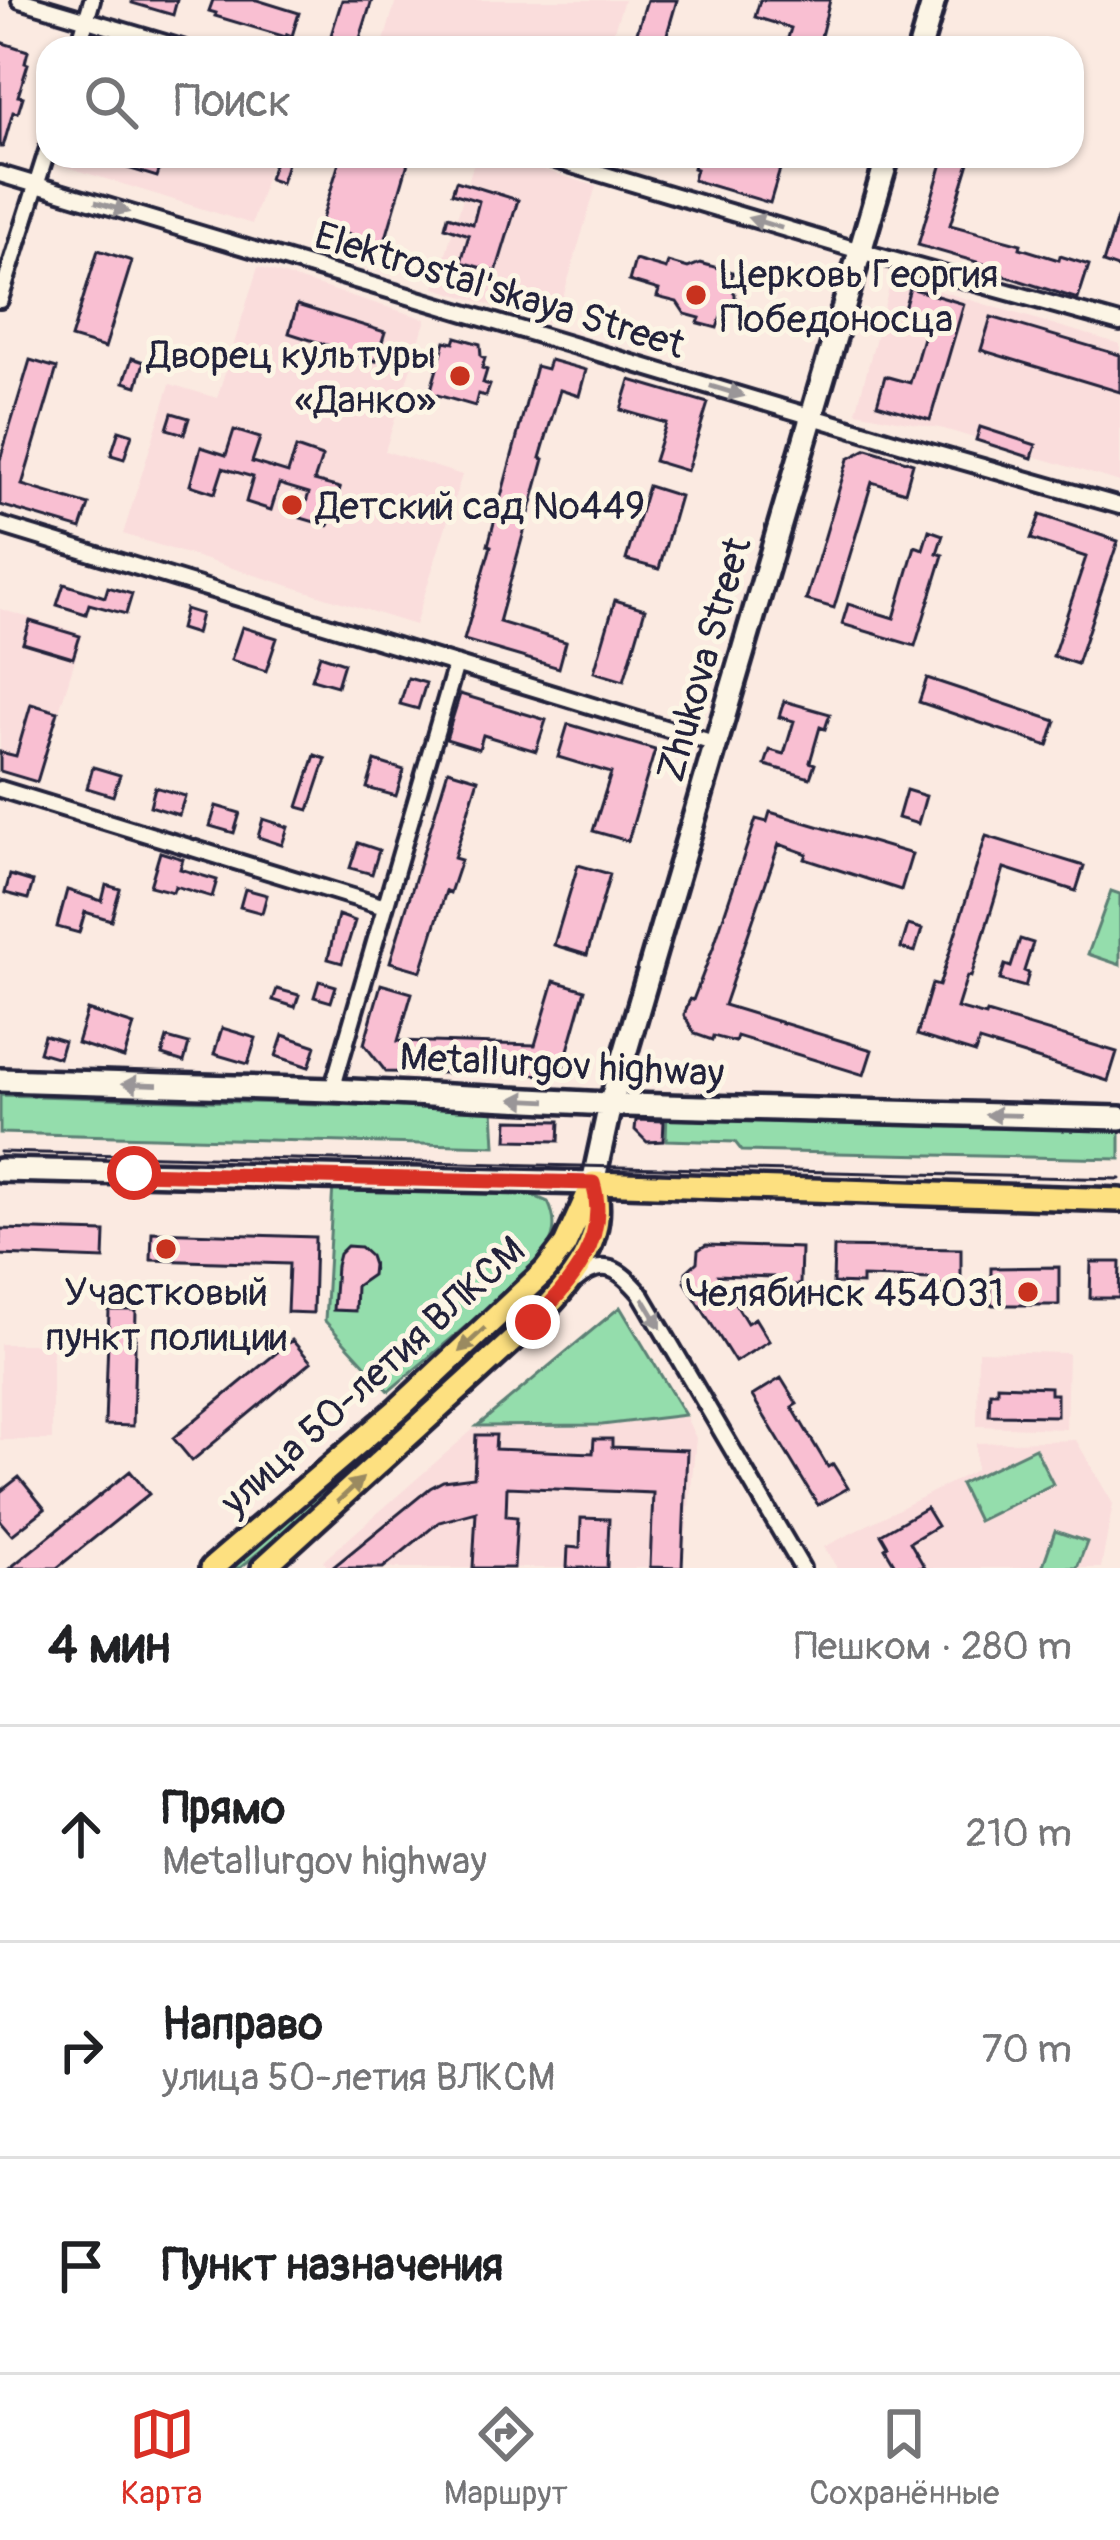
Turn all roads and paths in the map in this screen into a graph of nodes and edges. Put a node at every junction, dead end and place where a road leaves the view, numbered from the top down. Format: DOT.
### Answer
graph roads {
  1 [pos="20,0"];
  2 [pos="92,0"];
  3 [pos="934,0"];
  4 [pos="86,20"];
  5 [pos="81,36"];
  6 [pos="141,36"];
  7 [pos="924,36"];
  8 [pos="42,168"];
  9 [pos="582,168"];
  10 [pos="884,168"];
  11 [pos="0,174"];
  12 [pos="37,185"];
  13 [pos="860,251"];
  14 [pos="0,300"];
  15 [pos="1120,323"];
  16 [pos="810,416"];
  17 [pos="1120,506"];
  18 [pos="0,525"];
  19 [pos="456,664"];
  20 [pos="717,744"];
  21 [pos="0,789"];
  22 [pos="385,907"];
  23 [pos="0,1080"];
  24 [pos="332,1090"];
  25 [pos="610,1105"];
  26 [pos="1120,1118"];
  27 [pos="0,1170"];
  28 [pos="593,1183"];
  29 [pos="1120,1200"];
  30 [pos="568,1286"];
  31 [pos="212,1568"];
  32 [pos="263,1568"];
  33 [pos="802,1568"];
  1 -- 4 [label="street"];
  2 -- 4 [label="street"];
  3 -- 7 [label="main road"];
  4 -- 5 [label="street"];
  4 -- 6 [label="street"];
  8 -- 12 [label="street"];
  13 -- 9 [label="street, one-way"];
  10 -- 13 [label="main road, Zhukova Street"];
  11 -- 12 [label="street, Elektrostal'skaya Street"];
  12 -- 14 [label="street"];
  12 -- 16 [label="street, Elektrostal'skaya Street, one-way"];
  13 -- 15 [label="street"];
  13 -- 16 [label="main road, Zhukova Street"];
  16 -- 17 [label="street, Elektrostal'skaya Street"];
  16 -- 20 [label="main road, Zhukova Street"];
  18 -- 19 [label="street"];
  19 -- 20 [label="street"];
  19 -- 22 [label="street"];
  20 -- 25 [label="main road, Zhukova Street"];
  21 -- 22 [label="street"];
  22 -- 24 [label="street"];
  24 -- 23 [label="main road, Metallurgov highway, one-way"];
  25 -- 24 [label="main road, Metallurgov highway, one-way"];
  26 -- 25 [label="main road, Metallurgov highway, one-way"];
  25 -- 28 [label="main road, Zhukova Street"];
  27 -- 28 [label="main road"];
  28 -- 29 [label="main road"];
  28 -- 30 [label="main road, улица 50-летия ВЛКСМ"];
  28 -- 31 [label="main road, улица 50-летия ВЛКСМ, one-way"];
  32 -- 30 [label="main road, улица 50-летия ВЛКСМ, one-way"];
  30 -- 33 [label="street, one-way"];
}
